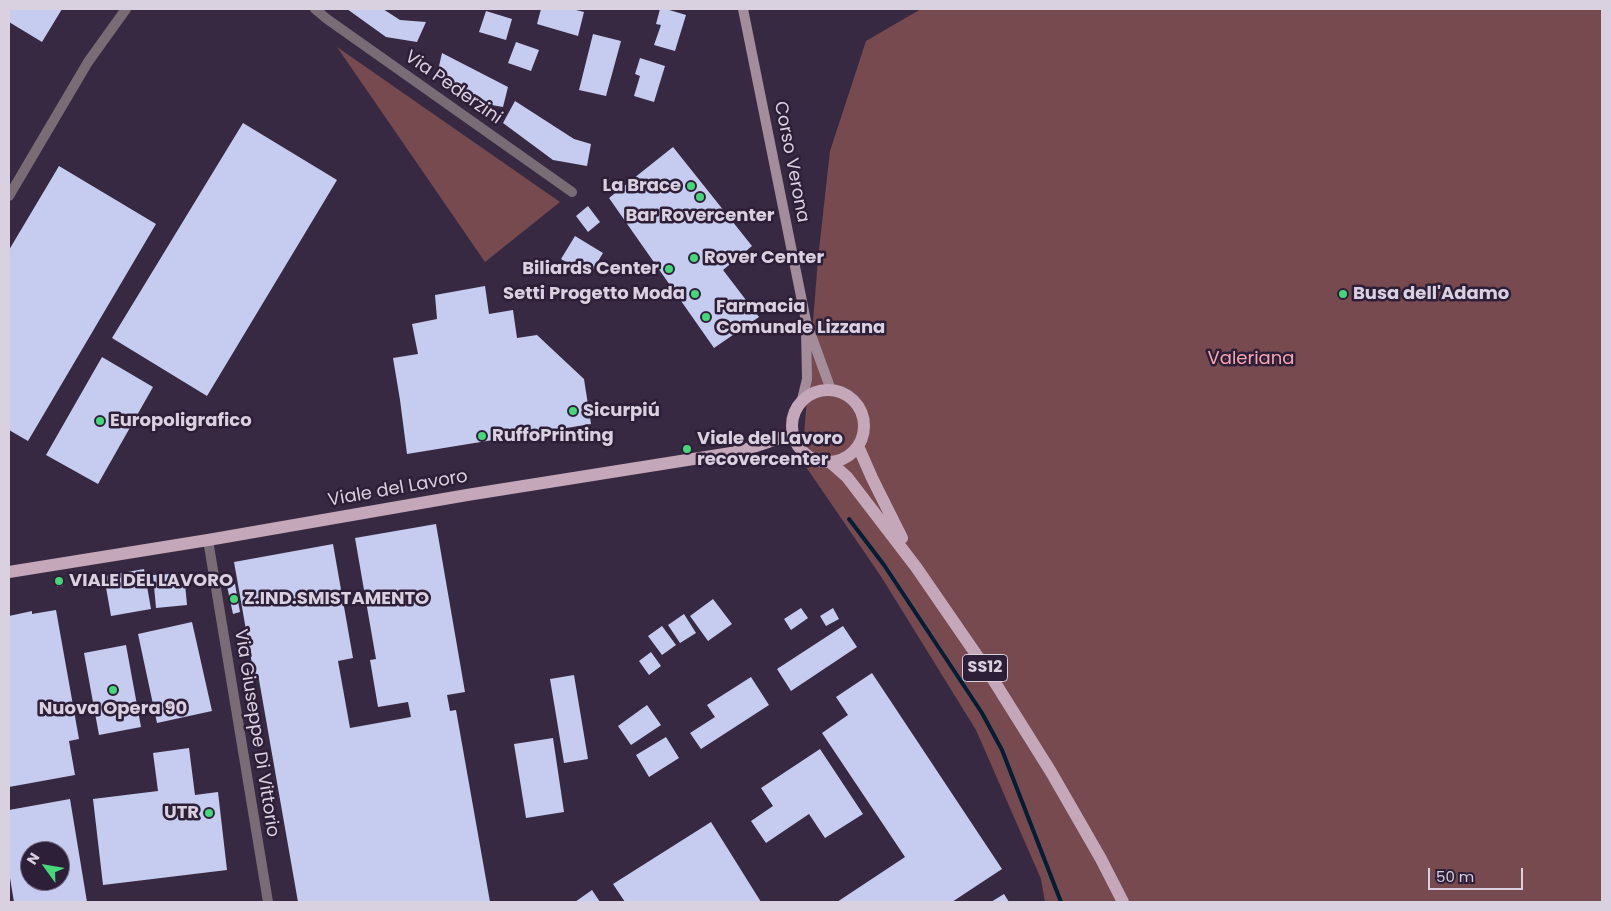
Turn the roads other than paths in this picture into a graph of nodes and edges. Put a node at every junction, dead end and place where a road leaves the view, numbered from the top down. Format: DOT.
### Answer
graph roads {
  1 [pos="126,9"];
  2 [pos="315,9"];
  3 [pos="742,9"];
  4 [pos="572,192"];
  5 [pos="9,196"];
  6 [pos="806,321"];
  7 [pos="831,390"];
  8 [pos="802,400"];
  9 [pos="792,434"];
  10 [pos="858,446"];
  11 [pos="830,462"];
  12 [pos="208,540"];
  13 [pos="916,567"];
  14 [pos="9,572"];
  15 [pos="268,902"];
  16 [pos="1123,902"];
  1 -- 5 [label="street"];
  2 -- 4 [label="street, Via Pederzini"];
  3 -- 6 [label="main road, Corso Verona"];
  6 -- 7 [label="main road"];
  6 -- 8 [label="main road"];
  7 -- 8 [label="main road"];
  7 -- 10 [label="main road"];
  8 -- 9 [label="main road"];
  9 -- 11 [label="main road, SS12"];
  9 -- 12 [label="main road, Viale del Lavoro"];
  10 -- 11 [label="main road"];
  10 -- 13 [label="main road, SS12"];
  11 -- 13 [label="main road, SS12"];
  12 -- 14 [label="main road, Viale del Lavoro"];
  12 -- 15 [label="street, Via Giuseppe Di Vittorio"];
  13 -- 16 [label="main road, SS12"];
}
